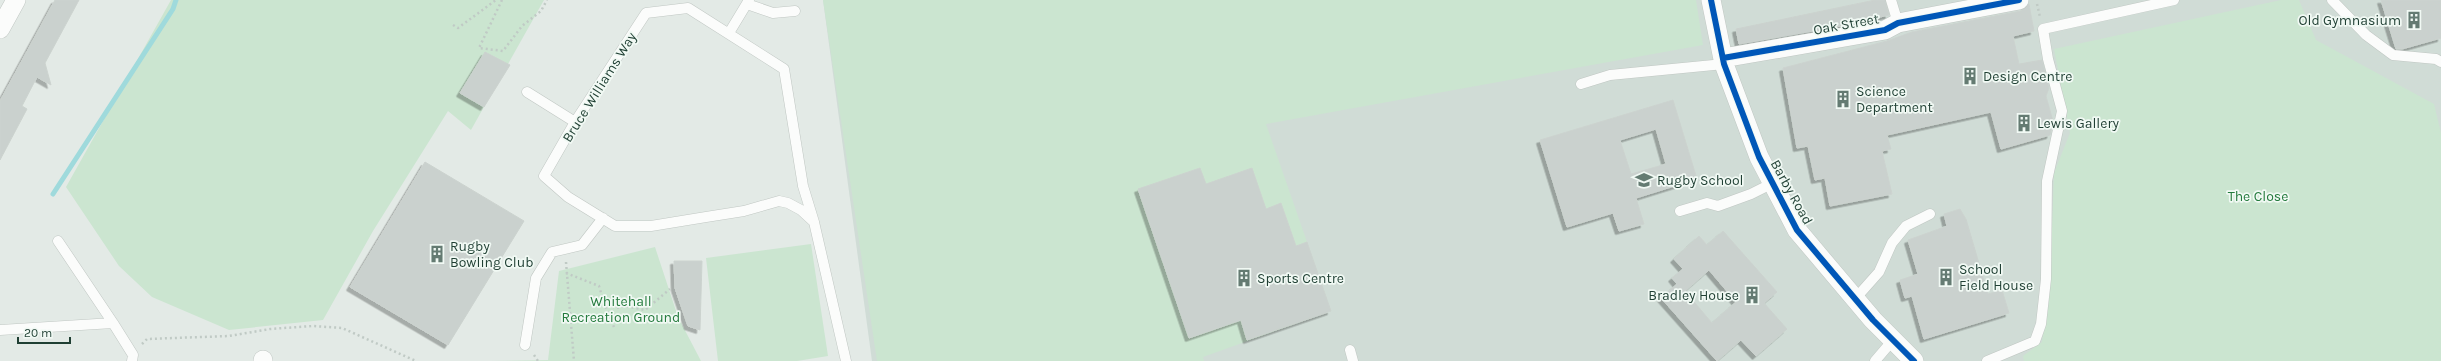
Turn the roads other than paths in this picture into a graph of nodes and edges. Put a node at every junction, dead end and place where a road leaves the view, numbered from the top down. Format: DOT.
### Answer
graph roads {
  1 [pos="16,0"];
  2 [pos="1711,0"];
  3 [pos="1891,0"];
  4 [pos="2019,0"];
  5 [pos="2174,0"];
  6 [pos="2332,0"];
  7 [pos="748,2"];
  8 [pos="1961,5"];
  9 [pos="795,11"];
  10 [pos="1898,23"];
  11 [pos="0,29"];
  12 [pos="729,33"];
  13 [pos="1723,61"];
  14 [pos="2441,62"];
  15 [pos="1581,84"];
  16 [pos="527,92"];
  17 [pos="575,122"];
  18 [pos="1773,183"];
  19 [pos="1680,211"];
  20 [pos="1930,214"];
  21 [pos="603,218"];
  22 [pos="814,222"];
  23 [pos="58,241"];
  24 [pos="1855,299"];
  25 [pos="113,323"];
  26 [pos="0,330"];
  27 [pos="1893,340"];
  28 [pos="525,345"];
  29 [pos="1350,350"];
  30 [pos="132,358"];
  31 [pos="846,361"];
  32 [pos="1352,361"];
  33 [pos="1874,361"];
  34 [pos="1914,361"];
  35 [pos="1987,361"];
  1 -- 11 [label="street"];
  2 -- 13 [label="street, Barby Road"];
  3 -- 10 [label="lane"];
  4 -- 8 [label="street, Oak Street"];
  5 -- 35 [label="lane"];
  6 -- 14 [label="lane"];
  7 -- 9 [label="lane"];
  7 -- 12 [label="lane"];
  8 -- 10 [label="street, Oak Street"];
  10 -- 13 [label="street, Oak Street"];
  12 -- 17 [label="lane, Bruce Williams Way"];
  12 -- 22 [label="lane, Bruce Williams Way"];
  13 -- 15 [label="lane"];
  13 -- 18 [label="street, Barby Road"];
  16 -- 17 [label="lane"];
  17 -- 21 [label="lane, Bruce Williams Way"];
  18 -- 19 [label="lane"];
  18 -- 24 [label="street, Barby Road"];
  20 -- 24 [label="lane"];
  21 -- 22 [label="lane, Bruce Williams Way"];
  21 -- 28 [label="lane"];
  22 -- 31 [label="lane, Bruce Williams Way"];
  23 -- 25 [label="lane"];
  24 -- 27 [label="street, Barby Road"];
  25 -- 26 [label="lane"];
  25 -- 30 [label="lane"];
  27 -- 33 [label="lane"];
  27 -- 34 [label="street, Barby Road"];
  29 -- 32 [label="lane"];
}
